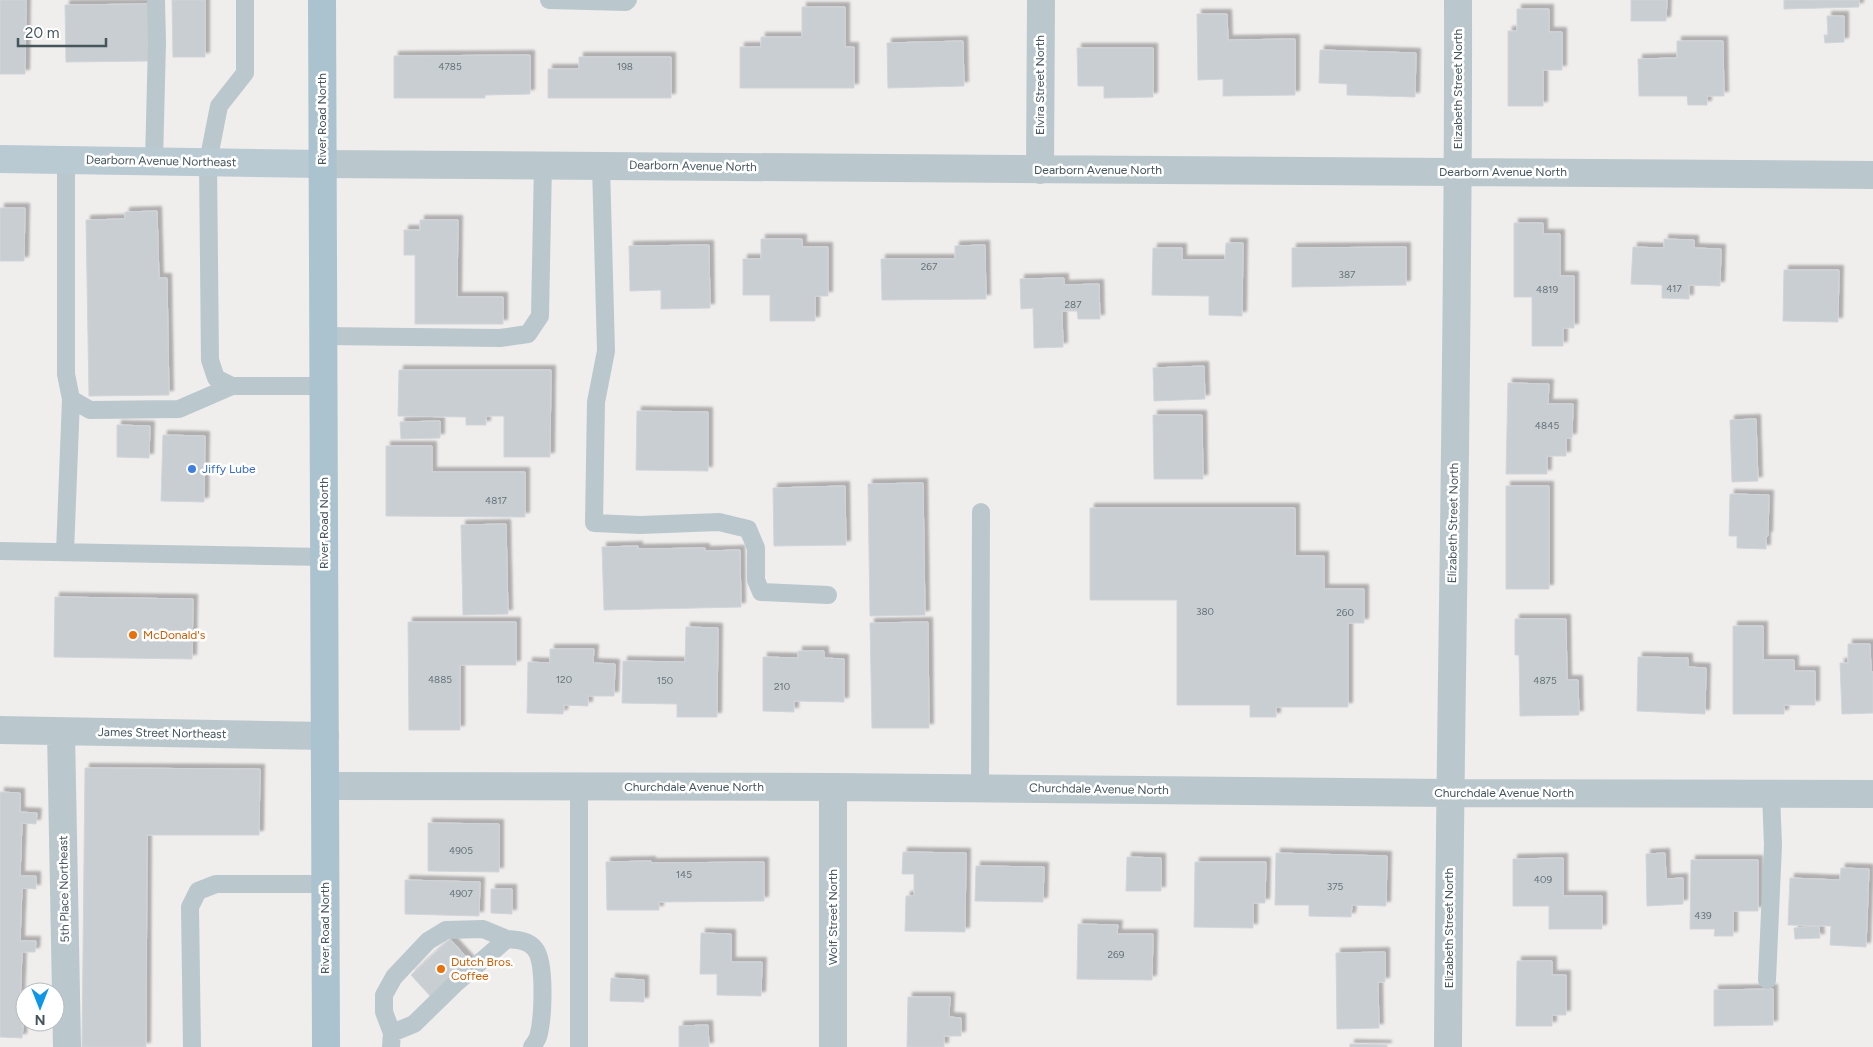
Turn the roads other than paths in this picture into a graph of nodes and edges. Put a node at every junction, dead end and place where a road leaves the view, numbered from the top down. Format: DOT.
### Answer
graph roads {
  1 [pos="156,0"];
  2 [pos="245,0"];
  3 [pos="322,0"];
  4 [pos="549,0"];
  5 [pos="628,0"];
  6 [pos="1041,0"];
  7 [pos="1458,0"];
  8 [pos="0,159"];
  9 [pos="66,160"];
  10 [pos="154,161"];
  11 [pos="208,162"];
  12 [pos="322,164"];
  13 [pos="543,164"];
  14 [pos="602,165"];
  15 [pos="1040,170"];
  16 [pos="1458,172"];
  17 [pos="1873,175"];
  18 [pos="323,336"];
  19 [pos="232,386"];
  20 [pos="324,386"];
  21 [pos="71,399"];
  22 [pos="981,512"];
  23 [pos="0,550"];
  24 [pos="65,552"];
  25 [pos="324,557"];
  26 [pos="828,595"];
  27 [pos="0,730"];
  28 [pos="61,732"];
  29 [pos="325,736"];
  30 [pos="325,786"];
  31 [pos="579,787"];
  32 [pos="833,787"];
  33 [pos="980,788"];
  34 [pos="1449,792"];
  35 [pos="1771,794"];
  36 [pos="1873,794"];
  37 [pos="325,884"];
  38 [pos="507,939"];
  39 [pos="1767,980"];
  40 [pos="392,1040"];
  41 [pos="67,1047"];
  42 [pos="192,1047"];
  43 [pos="326,1047"];
  44 [pos="532,1047"];
  45 [pos="579,1047"];
  46 [pos="833,1047"];
  47 [pos="1448,1047"];
  1 -- 10 [label="lane"];
  2 -- 11 [label="lane"];
  3 -- 12 [label="main road, River Road North"];
  4 -- 5 [label="lane"];
  6 -- 15 [label="street, Elvira Street North"];
  7 -- 16 [label="street, Elizabeth Street North"];
  8 -- 9 [label="street, Dearborn Avenue Northeast"];
  9 -- 10 [label="street, Dearborn Avenue Northeast"];
  9 -- 21 [label="lane"];
  10 -- 11 [label="street, Dearborn Avenue Northeast"];
  11 -- 12 [label="street, Dearborn Avenue Northeast"];
  11 -- 19 [label="lane"];
  12 -- 13 [label="street, Dearborn Avenue North"];
  12 -- 18 [label="main road, River Road North"];
  13 -- 14 [label="street, Dearborn Avenue North"];
  13 -- 18 [label="lane"];
  14 -- 15 [label="street, Dearborn Avenue North"];
  14 -- 26 [label="lane"];
  15 -- 16 [label="street, Dearborn Avenue North"];
  16 -- 17 [label="street, Dearborn Avenue North"];
  16 -- 34 [label="street, Elizabeth Street North"];
  18 -- 20 [label="main road, River Road North"];
  19 -- 20 [label="lane"];
  19 -- 21 [label="lane"];
  20 -- 25 [label="main road, River Road North"];
  21 -- 24 [label="lane"];
  22 -- 33 [label="lane"];
  23 -- 24 [label="lane"];
  24 -- 25 [label="lane"];
  25 -- 29 [label="main road, River Road North"];
  27 -- 28 [label="street, James Street Northeast"];
  28 -- 29 [label="street, James Street Northeast"];
  28 -- 41 [label="street, 5th Place Northeast"];
  29 -- 30 [label="main road, River Road North"];
  30 -- 31 [label="street, Churchdale Avenue North"];
  30 -- 37 [label="main road, River Road North"];
  31 -- 32 [label="street, Churchdale Avenue North"];
  31 -- 45 [label="lane"];
  32 -- 33 [label="street, Churchdale Avenue North"];
  32 -- 46 [label="street, Wolf Street North"];
  33 -- 34 [label="street, Churchdale Avenue North"];
  34 -- 35 [label="street, Churchdale Avenue North"];
  34 -- 47 [label="street, Elizabeth Street North"];
  35 -- 36 [label="street, Churchdale Avenue North"];
  35 -- 39 [label="lane"];
  37 -- 42 [label="lane"];
  37 -- 43 [label="main road, River Road North"];
  38 -- 40 [label="lane"];
  38 -- 40 [label="lane"];
  38 -- 44 [label="lane"];
}
